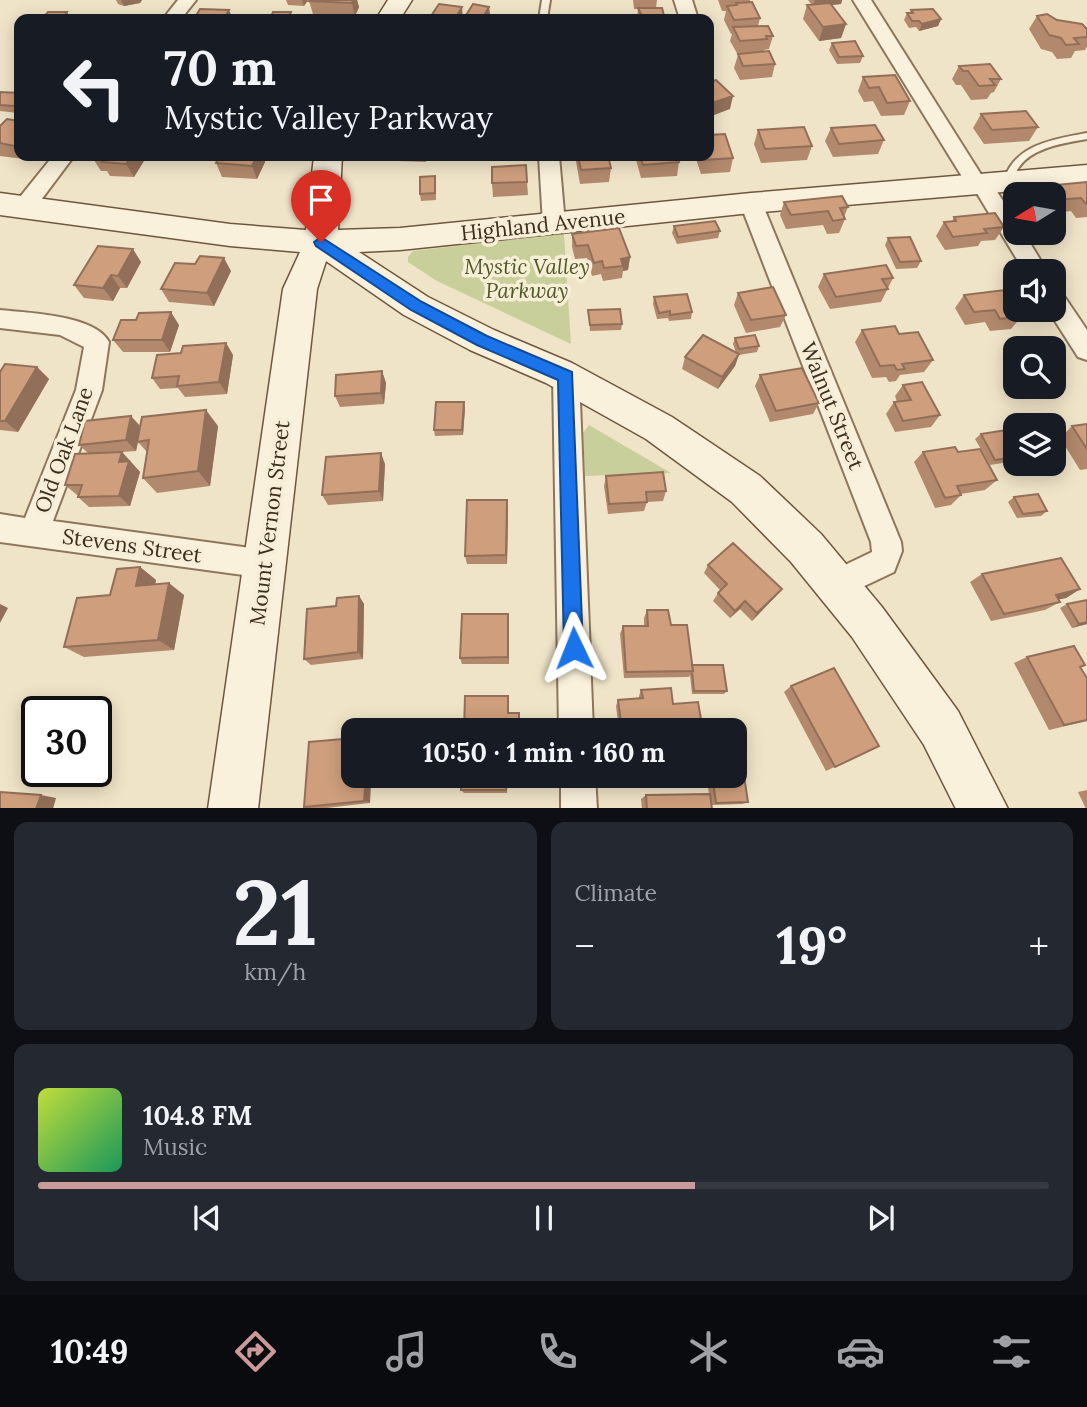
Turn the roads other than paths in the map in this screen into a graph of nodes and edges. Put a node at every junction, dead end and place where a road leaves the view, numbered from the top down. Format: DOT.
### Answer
graph roads {
  1 [pos="187,0"];
  2 [pos="862,0"];
  3 [pos="176,14"];
  4 [pos="1087,136"];
  5 [pos="59,161"];
  6 [pos="328,161"];
  7 [pos="549,161"];
  8 [pos="1087,175"];
  9 [pos="989,182"];
  10 [pos="751,203"];
  11 [pos="12,206"];
  12 [pos="554,224"];
  13 [pos="321,242"];
  14 [pos="1030,259"];
  15 [pos="1066,318"];
  16 [pos="0,319"];
  17 [pos="1087,350"];
  18 [pos="566,376"];
  19 [pos="0,528"];
  20 [pos="34,533"];
  21 [pos="265,564"];
  22 [pos="838,584"];
  23 [pos="576,718"];
  24 [pos="578,788"];
  25 [pos="233,808"];
  26 [pos="579,808"];
  27 [pos="983,808"];
  1 -- 3 [label="street"];
  2 -- 9 [label="street"];
  4 -- 9 [label="lane"];
  5 -- 11 [label="street"];
  6 -- 13 [label="main road"];
  7 -- 12 [label="street"];
  8 -- 9 [label="main road, Highland Avenue"];
  9 -- 10 [label="main road, Highland Avenue"];
  9 -- 14 [label="street"];
  10 -- 12 [label="main road, Highland Avenue"];
  10 -- 22 [label="street, Walnut Street"];
  11 -- 13 [label="main road, Highland Avenue"];
  12 -- 13 [label="main road, Highland Avenue"];
  13 -- 18 [label="main road"];
  13 -- 21 [label="main road, Mount Vernon Street"];
  15 -- 17 [label="street"];
  16 -- 20 [label="street, Old Oak Lane"];
  18 -- 22 [label="main road"];
  18 -- 23 [label="street"];
  19 -- 20 [label="street, Stevens Street"];
  20 -- 21 [label="street, Stevens Street"];
  21 -- 25 [label="main road, Mount Vernon Street"];
  22 -- 27 [label="main road"];
  24 -- 26 [label="street"];
}
